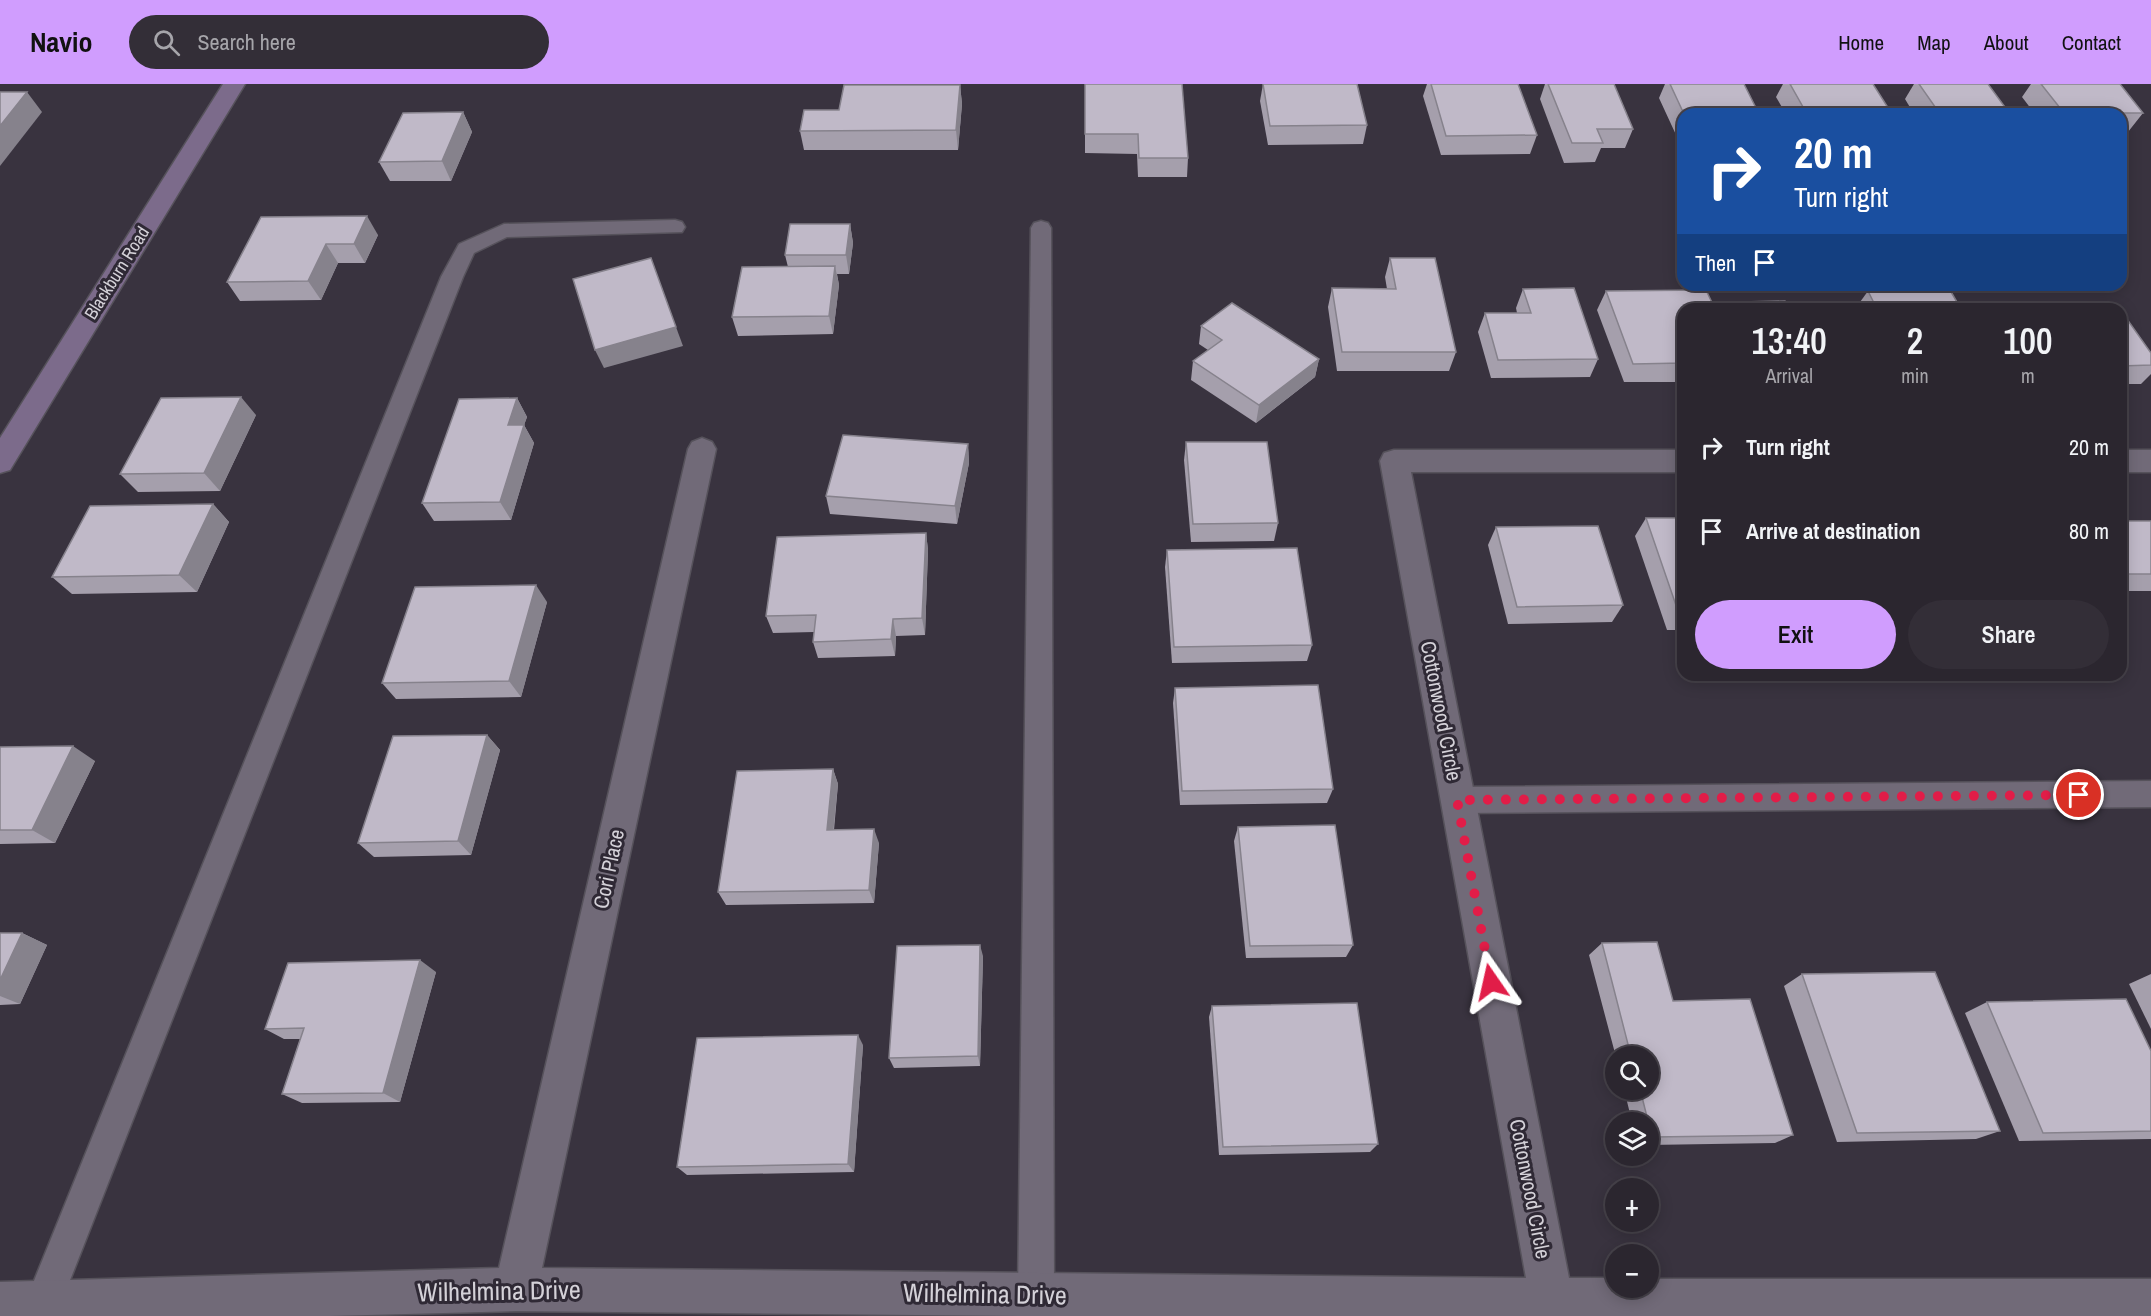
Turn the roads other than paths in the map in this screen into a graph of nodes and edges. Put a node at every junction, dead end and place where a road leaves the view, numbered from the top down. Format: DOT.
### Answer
graph roads {
  1 [pos="234,84"];
  2 [pos="675,227"];
  3 [pos="1041,228"];
  4 [pos="702,450"];
  5 [pos="1677,461"];
  6 [pos="2127,461"];
  7 [pos="2151,461"];
  8 [pos="0,462"];
  9 [pos="2151,794"];
  10 [pos="1457,800"];
  11 [pos="516,1289"];
  12 [pos="1036,1295"];
  13 [pos="2151,1301"];
  14 [pos="43,1303"];
  15 [pos="0,1304"];
  16 [pos="1553,1308"];
  1 -- 8 [label="main road, Blackburn Road"];
  2 -- 14 [label="lane"];
  3 -- 12 [label="lane"];
  4 -- 11 [label="street, Cori Place"];
  5 -- 10 [label="street, Cottonwood Circle"];
  6 -- 7 [label="street"];
  9 -- 10 [label="lane"];
  10 -- 16 [label="street, Cottonwood Circle"];
  11 -- 12 [label="street, Wilhelmina Drive"];
  11 -- 14 [label="street, Wilhelmina Drive"];
  12 -- 16 [label="street, Wilhelmina Drive"];
  13 -- 16 [label="street, Wilhelmina Drive"];
  14 -- 15 [label="street, Wilhelmina Drive"];
}
